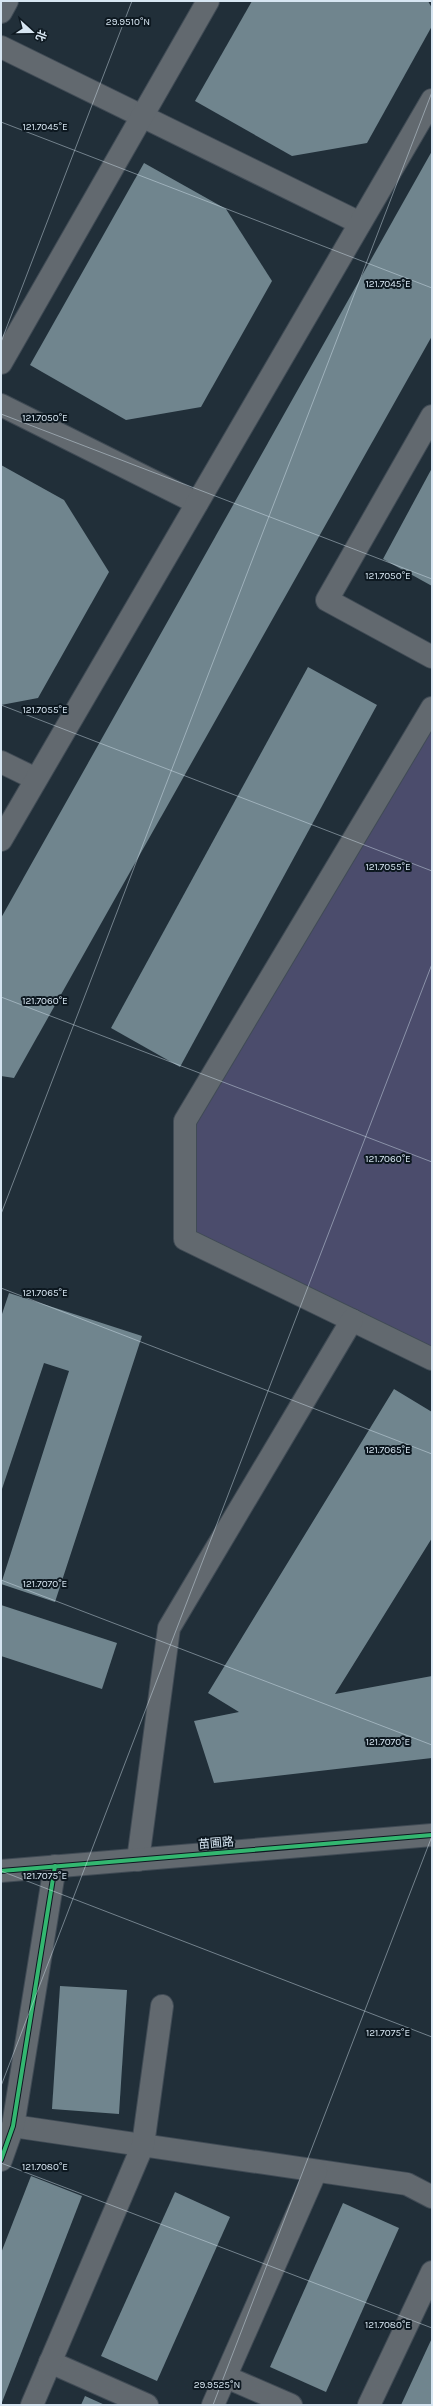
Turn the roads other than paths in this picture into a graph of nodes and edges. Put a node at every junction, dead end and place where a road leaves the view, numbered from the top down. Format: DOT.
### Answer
graph roads {
  1 [pos="7,1"];
  2 [pos="208,1"];
  3 [pos="1,12"];
  4 [pos="1,47"];
  5 [pos="432,100"];
  6 [pos="142,116"];
  7 [pos="360,223"];
  8 [pos="1,363"];
  9 [pos="1,405"];
  10 [pos="432,416"];
  11 [pos="197,503"];
  12 [pos="432,657"];
  13 [pos="432,708"];
  14 [pos="1,762"];
  15 [pos="36,780"];
  16 [pos="1,840"];
  17 [pos="352,1320"];
  18 [pos="432,1359"];
  19 [pos="432,1835"];
  20 [pos="138,1860"];
  21 [pos="55,1866"];
  22 [pos="1,1870"];
  23 [pos="162,2006"];
  24 [pos="13,2126"];
  25 [pos="143,2145"];
  26 [pos="1,2159"];
  27 [pos="316,2171"];
  28 [pos="432,2197"];
  29 [pos="432,2272"];
  30 [pos="50,2362"];
  31 [pos="226,2377"];
  32 [pos="32,2405"];
  33 [pos="148,2405"];
  34 [pos="213,2405"];
  35 [pos="291,2405"];
  36 [pos="369,2405"];
  1 -- 3 [label="main road"];
  2 -- 6 [label="street"];
  4 -- 6 [label="street"];
  5 -- 7 [label="street"];
  6 -- 7 [label="street"];
  6 -- 8 [label="street"];
  7 -- 11 [label="street"];
  9 -- 11 [label="street"];
  10 -- 12 [label="street"];
  11 -- 15 [label="street"];
  13 -- 17 [label="street"];
  14 -- 15 [label="street"];
  15 -- 16 [label="street"];
  17 -- 18 [label="street"];
  17 -- 20 [label="street"];
  19 -- 20 [label="street, 苗圃路"];
  20 -- 21 [label="street, 苗圃路"];
  21 -- 22 [label="street, 苗圃路"];
  21 -- 24 [label="street"];
  23 -- 25 [label="street"];
  24 -- 25 [label="street"];
  24 -- 26 [label="street"];
  25 -- 27 [label="street"];
  25 -- 30 [label="street"];
  27 -- 28 [label="street"];
  27 -- 31 [label="street"];
  29 -- 36 [label="street"];
  30 -- 32 [label="street"];
  30 -- 33 [label="street"];
  31 -- 34 [label="street"];
  31 -- 35 [label="street"];
}
